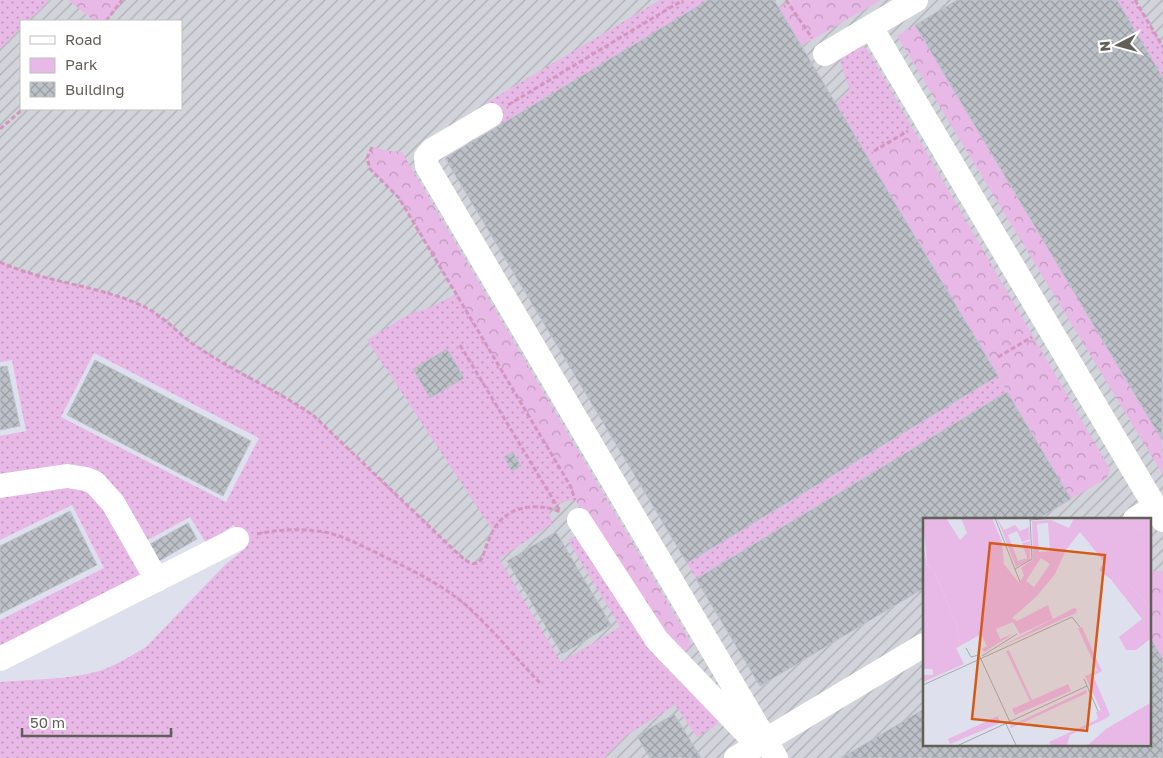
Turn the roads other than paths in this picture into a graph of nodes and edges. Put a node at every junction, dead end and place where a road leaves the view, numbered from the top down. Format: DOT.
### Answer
graph roads {
  1 [pos="916,0"];
  2 [pos="870,27"];
  3 [pos="825,54"];
  4 [pos="491,115"];
  5 [pos="0,486"];
  6 [pos="1159,513"];
  7 [pos="570,516"];
  8 [pos="1138,518"];
  9 [pos="237,539"];
  10 [pos="157,580"];
  11 [pos="923,645"];
  12 [pos="0,660"];
  13 [pos="766,747"];
  14 [pos="736,758"];
  1 -- 2 [label="street"];
  2 -- 3 [label="street"];
  2 -- 6 [label="street"];
  4 -- 13 [label="street"];
  5 -- 10 [label="street"];
  6 -- 8 [label="street"];
  7 -- 13 [label="street"];
  9 -- 10 [label="street"];
  10 -- 12 [label="street"];
  11 -- 13 [label="street"];
  13 -- 14 [label="street"];
}
